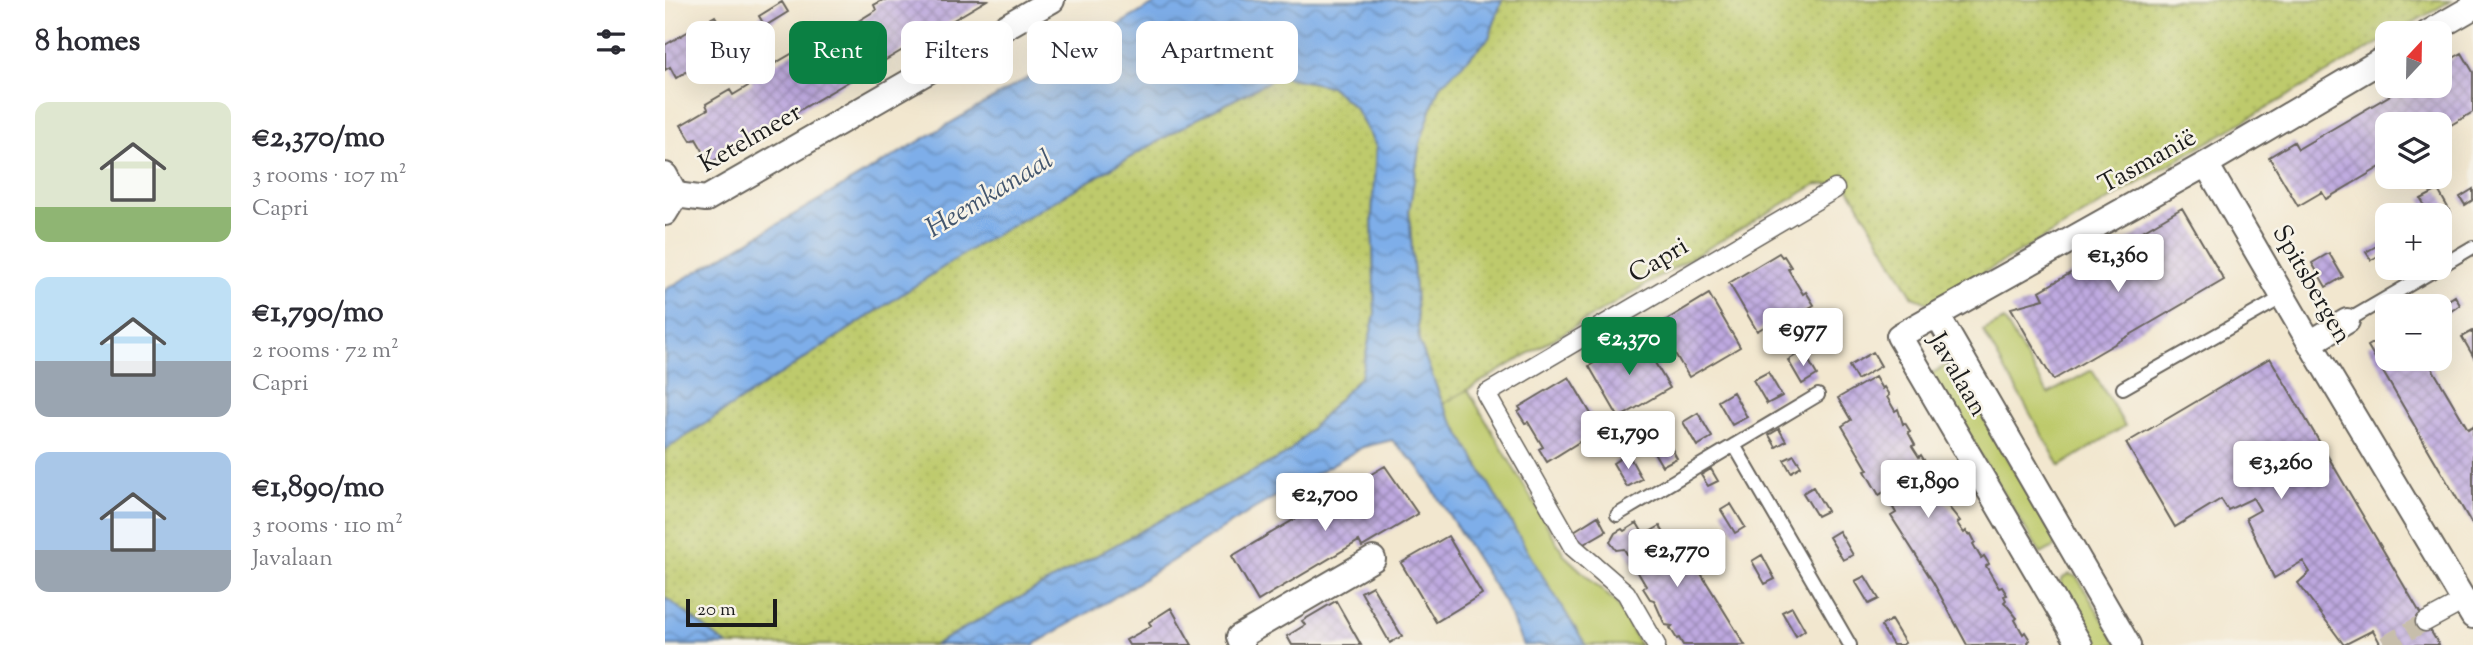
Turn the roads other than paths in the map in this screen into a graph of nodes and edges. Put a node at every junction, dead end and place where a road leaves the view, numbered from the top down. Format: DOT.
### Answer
graph roads {
  1 [pos="1052,0"];
  2 [pos="2473,7"];
  3 [pos="2449,21"];
  4 [pos="2375,64"];
  5 [pos="2206,164"];
  6 [pos="1835,189"];
  7 [pos="669,194"];
  8 [pos="2473,247"];
  9 [pos="2452,259"];
  10 [pos="2417,280"];
  11 [pos="2283,297"];
  12 [pos="1937,315"];
  13 [pos="2347,321"];
  14 [pos="2310,343"];
  15 [pos="2123,388"];
  16 [pos="1818,396"];
  17 [pos="1734,445"];
  18 [pos="1617,514"];
  19 [pos="2073,552"];
  20 [pos="1373,559"];
  21 [pos="2038,572"];
  22 [pos="2468,608"];
  23 [pos="2425,622"];
  24 [pos="1243,645"];
  25 [pos="1657,645"];
  26 [pos="1850,645"];
  27 [pos="2080,645"];
  28 [pos="2128,645"];
  1 -- 7 [label="street, Ketelmeer"];
  2 -- 3 [label="street"];
  4 -- 5 [label="street, Tasmanië"];
  5 -- 11 [label="street, Spitsbergen"];
  5 -- 12 [label="street, Tasmanië"];
  6 -- 25 [label="street, Capri"];
  8 -- 9 [label="lane"];
  10 -- 13 [label="lane"];
  11 -- 14 [label="street, Spitsbergen"];
  11 -- 15 [label="lane"];
  12 -- 19 [label="street, Javalaan"];
  12 -- 21 [label="street, Javalaan"];
  13 -- 14 [label="street"];
  14 -- 22 [label="street, Spitsbergen"];
  16 -- 17 [label="lane"];
  17 -- 18 [label="lane"];
  17 -- 26 [label="lane"];
  19 -- 21 [label="street"];
  19 -- 28 [label="street, Javalaan"];
  20 -- 24 [label="street"];
  21 -- 27 [label="street, Javalaan"];
  22 -- 23 [label="street"];
}
